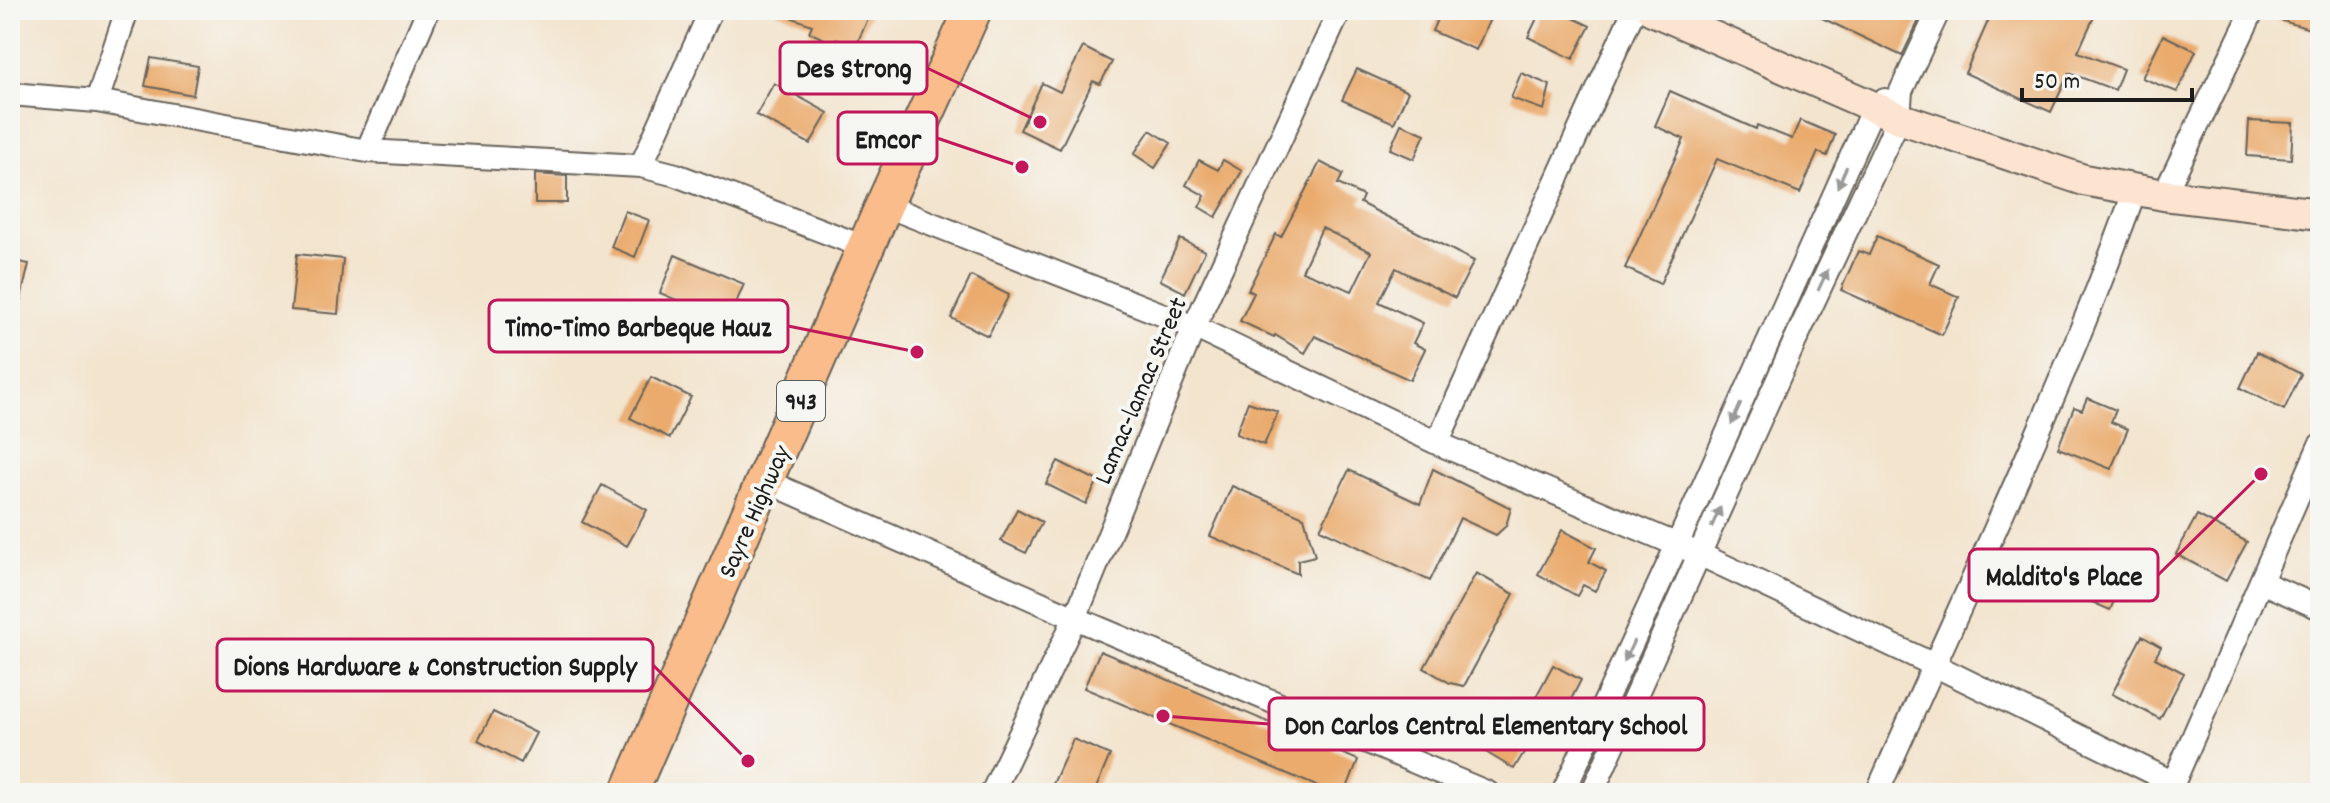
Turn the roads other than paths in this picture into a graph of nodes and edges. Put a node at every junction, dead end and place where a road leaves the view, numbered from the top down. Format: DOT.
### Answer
graph roads {
  1 [pos="127,10"];
  2 [pos="428,10"];
  3 [pos="711,10"];
  4 [pos="973,10"];
  5 [pos="1340,10"];
  6 [pos="1634,10"];
  7 [pos="1652,10"];
  8 [pos="1939,10"];
  9 [pos="2253,10"];
  10 [pos="11,99"];
  11 [pos="97,101"];
  12 [pos="1891,105"];
  13 [pos="367,151"];
  14 [pos="641,166"];
  15 [pos="2135,190"];
  16 [pos="2164,195"];
  17 [pos="884,205"];
  18 [pos="2320,214"];
  19 [pos="867,248"];
  20 [pos="1194,327"];
  21 [pos="1437,443"];
  22 [pos="2320,445"];
  23 [pos="766,481"];
  24 [pos="1677,545"];
  25 [pos="1699,554"];
  26 [pos="2261,582"];
  27 [pos="2320,608"];
  28 [pos="1075,618"];
  29 [pos="1934,665"];
  30 [pos="2171,788"];
  31 [pos="629,793"];
  32 [pos="992,793"];
  33 [pos="1488,793"];
  34 [pos="1563,793"];
  35 [pos="1592,793"];
  36 [pos="1877,793"];
  1 -- 11 [label="street"];
  2 -- 13 [label="street"];
  3 -- 14 [label="street"];
  4 -- 17 [label="highway, Sayre Highway / 943"];
  5 -- 20 [label="street, Lamac-lamac Street"];
  6 -- 21 [label="street"];
  7 -- 12 [label="main road"];
  8 -- 12 [label="street"];
  9 -- 16 [label="street"];
  10 -- 11 [label="street"];
  11 -- 13 [label="street"];
  12 -- 15 [label="main road"];
  12 -- 24 [label="street, one-way"];
  25 -- 12 [label="street, one-way"];
  13 -- 14 [label="street"];
  14 -- 19 [label="street"];
  15 -- 16 [label="main road"];
  15 -- 29 [label="street"];
  16 -- 18 [label="main road"];
  17 -- 19 [label="highway, Sayre Highway / 943"];
  17 -- 20 [label="street"];
  19 -- 23 [label="highway, Sayre Highway / 943"];
  20 -- 21 [label="street"];
  20 -- 28 [label="street, Lamac-lamac Street"];
  21 -- 24 [label="street"];
  22 -- 26 [label="street"];
  23 -- 28 [label="street"];
  23 -- 31 [label="highway, Sayre Highway / 943"];
  24 -- 25 [label="street"];
  24 -- 34 [label="street, one-way"];
  25 -- 29 [label="street"];
  25 -- 35 [label="street"];
  26 -- 27 [label="street"];
  26 -- 30 [label="street"];
  28 -- 32 [label="street, Lamac-lamac Street"];
  28 -- 33 [label="street"];
  29 -- 30 [label="street"];
  29 -- 36 [label="street"];
}
